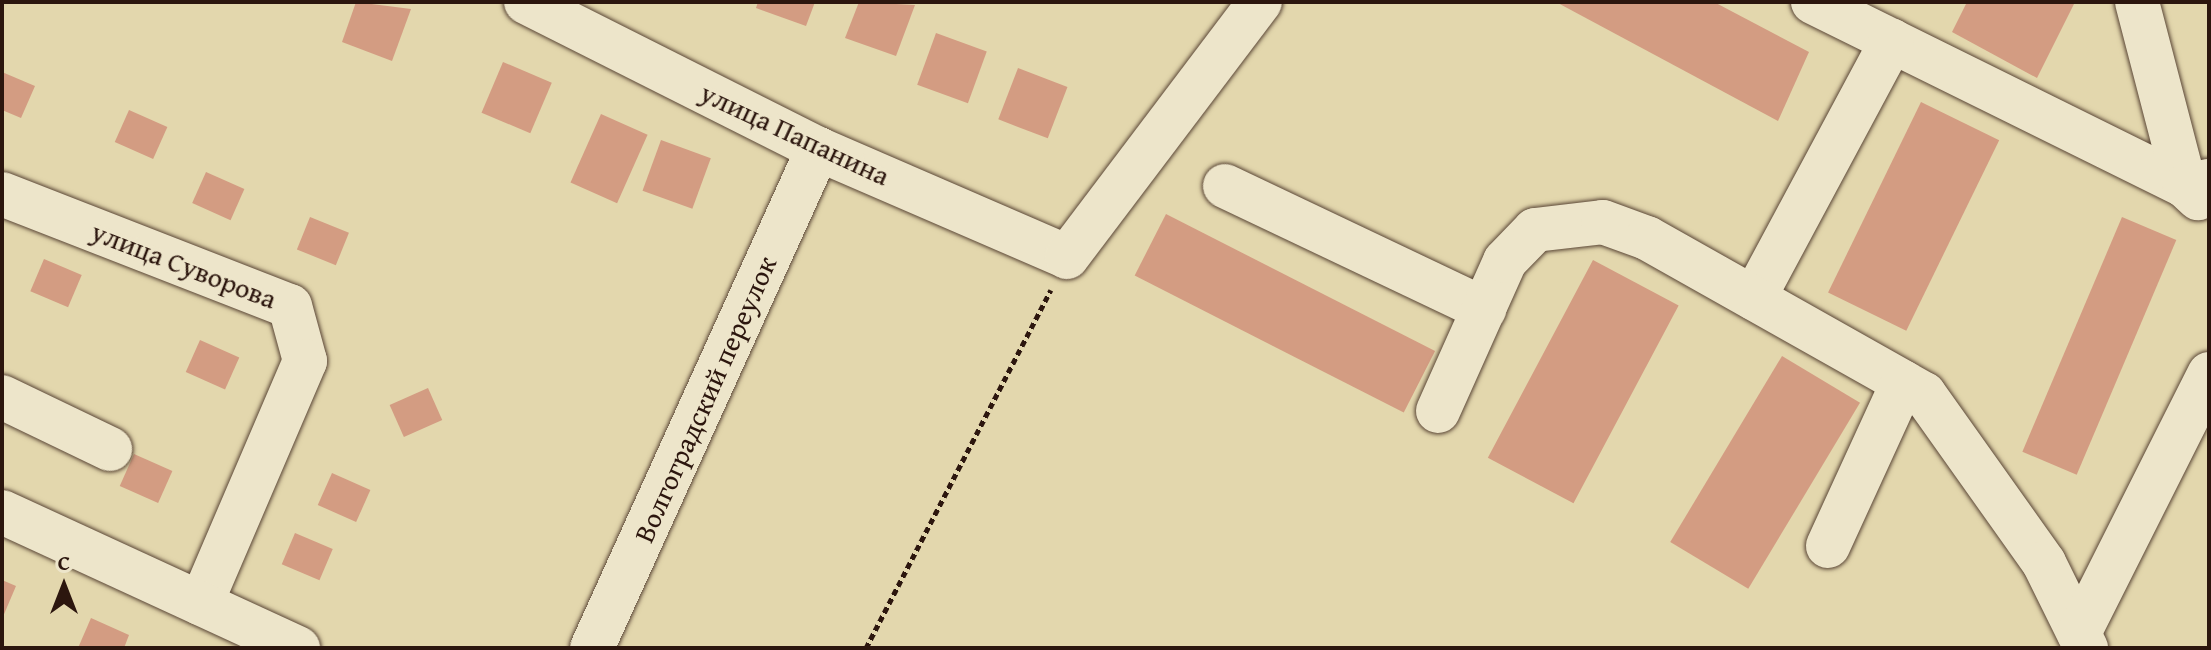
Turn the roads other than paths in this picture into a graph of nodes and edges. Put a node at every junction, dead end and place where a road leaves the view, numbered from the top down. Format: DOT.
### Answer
graph roads {
  1 [pos="526,2"];
  2 [pos="1260,2"];
  3 [pos="1813,2"];
  4 [pos="2137,2"];
  5 [pos="1892,41"];
  6 [pos="818,149"];
  7 [pos="1225,186"];
  8 [pos="2201,192"];
  9 [pos="2,194"];
  10 [pos="1754,298"];
  11 [pos="1484,309"];
  12 [pos="2209,374"];
  13 [pos="1903,382"];
  14 [pos="2,397"];
  15 [pos="1438,411"];
  16 [pos="110,449"];
  17 [pos="2,512"];
  18 [pos="1828,546"];
  19 [pos="201,604"];
  20 [pos="2083,640"];
  21 [pos="298,648"];
  22 [pos="592,648"];
  1 -- 6 [label="street, улица Папанина"];
  2 -- 6 [label="street, улица Папанина"];
  3 -- 5 [label="street"];
  4 -- 8 [label="street"];
  5 -- 8 [label="street"];
  5 -- 10 [label="street"];
  6 -- 22 [label="street, Волгоградский переулок"];
  7 -- 11 [label="street"];
  9 -- 19 [label="street, улица Суворова"];
  10 -- 11 [label="street"];
  10 -- 13 [label="street"];
  11 -- 15 [label="street"];
  12 -- 20 [label="street"];
  13 -- 18 [label="street"];
  13 -- 20 [label="street"];
  14 -- 16 [label="street"];
  17 -- 19 [label="street"];
  19 -- 21 [label="street"];
}
